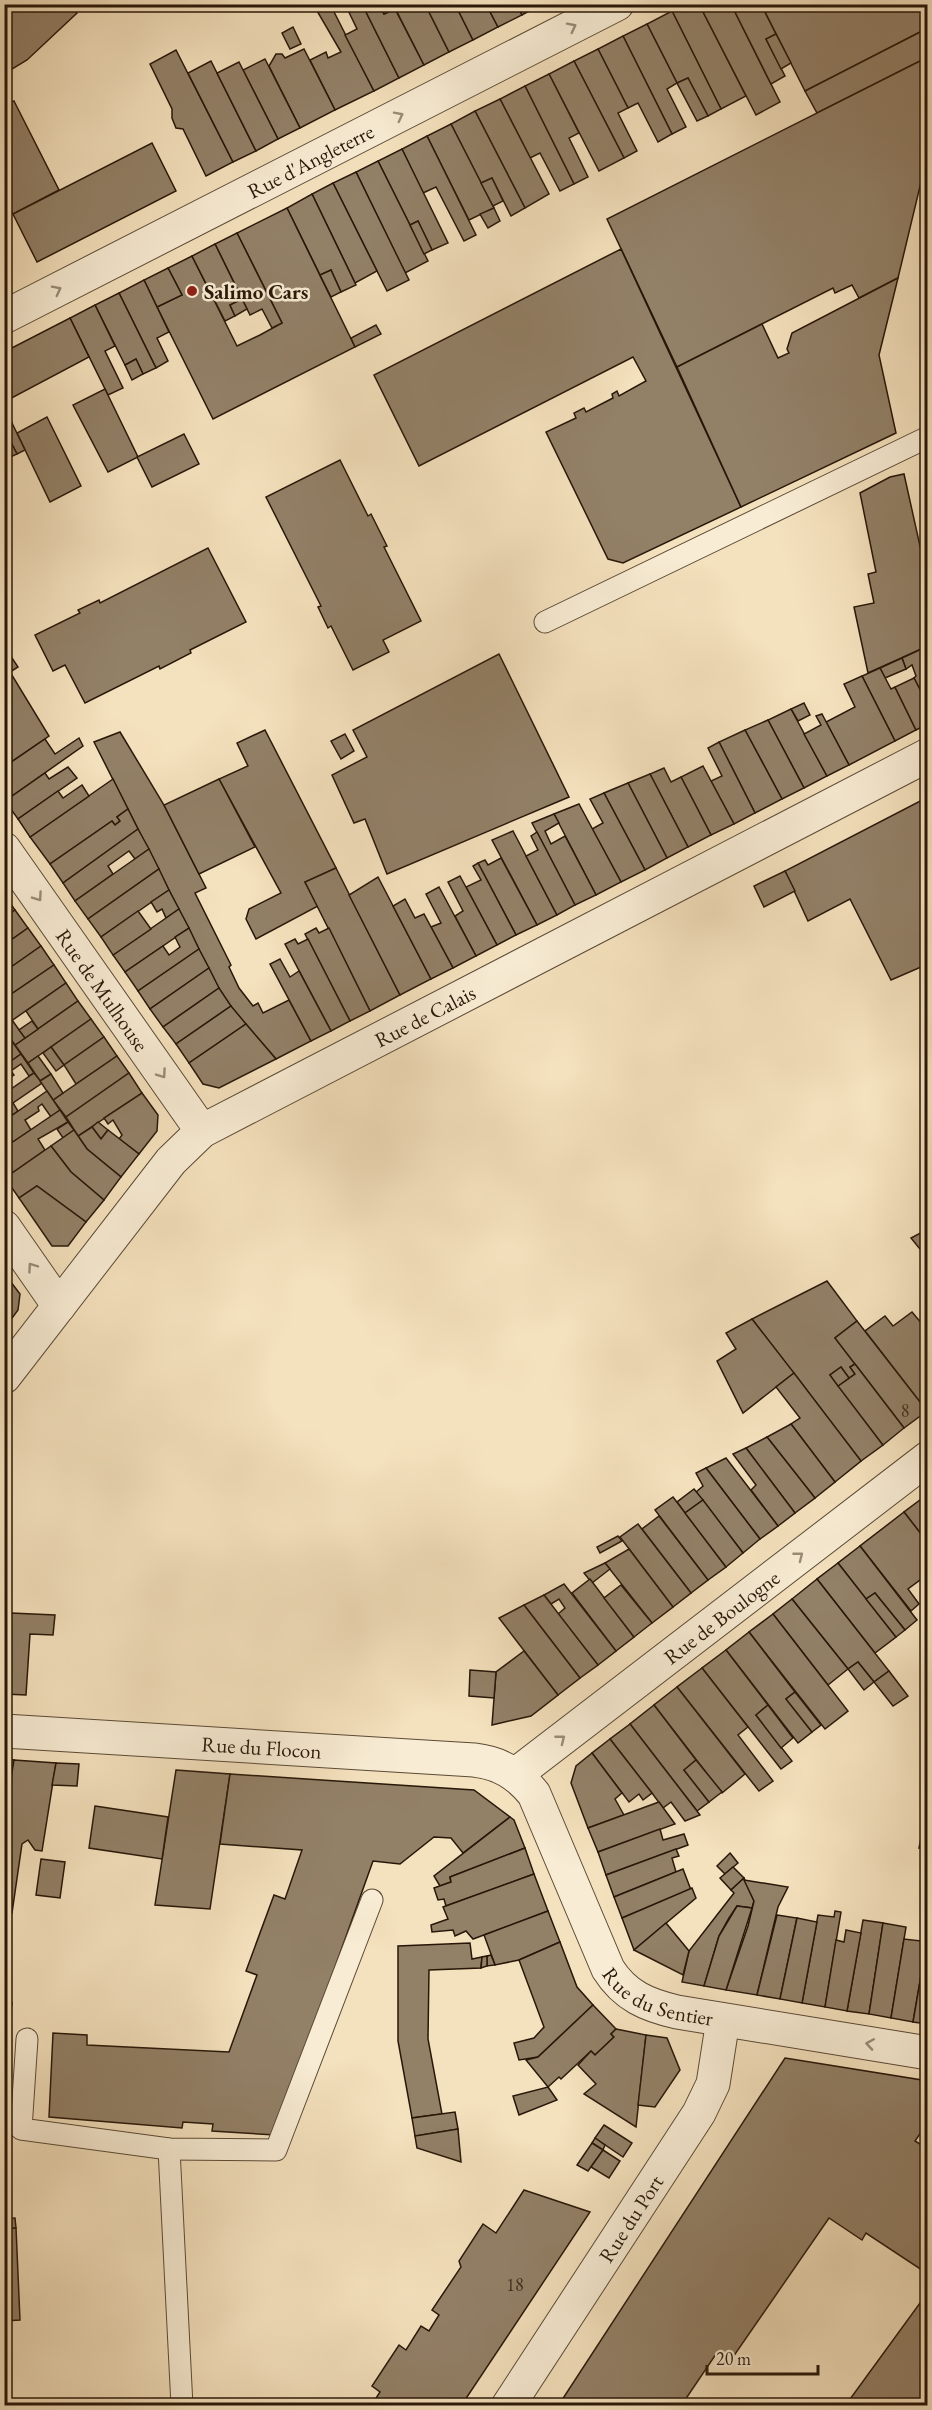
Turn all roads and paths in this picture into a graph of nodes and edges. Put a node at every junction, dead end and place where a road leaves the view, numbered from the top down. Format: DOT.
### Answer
graph roads {
  1 [pos="616,4"];
  2 [pos="6,313"];
  3 [pos="927,437"];
  4 [pos="544,622"];
  5 [pos="927,754"];
  6 [pos="4,849"];
  7 [pos="202,1131"];
  8 [pos="4,1227"];
  9 [pos="59,1306"];
  10 [pos="4,1377"];
  11 [pos="927,1458"];
  12 [pos="4,1731"];
  13 [pos="515,1774"];
  14 [pos="372,1900"];
  15 [pos="723,2020"];
  16 [pos="27,2039"];
  17 [pos="927,2053"];
  18 [pos="169,2149"];
  19 [pos="182,2406"];
  20 [pos="508,2406"];
  2 -- 1 [label="street, Rue d'Angleterre, one-way"];
  3 -- 4 [label="lane"];
  5 -- 7 [label="street, Rue de Calais"];
  6 -- 7 [label="street, Rue de Mulhouse, one-way"];
  7 -- 9 [label="street, Rue de Calais"];
  9 -- 8 [label="street, one-way"];
  9 -- 10 [label="street, Rue de Calais"];
  13 -- 11 [label="street, Rue de Boulogne, one-way"];
  12 -- 13 [label="street, Rue du Flocon"];
  13 -- 15 [label="street, Rue du Sentier"];
  14 -- 18 [label="lane"];
  17 -- 15 [label="street, Rue du Sentier, one-way"];
  15 -- 20 [label="street, Rue du Port"];
  16 -- 18 [label="lane"];
  18 -- 19 [label="lane"];
}
